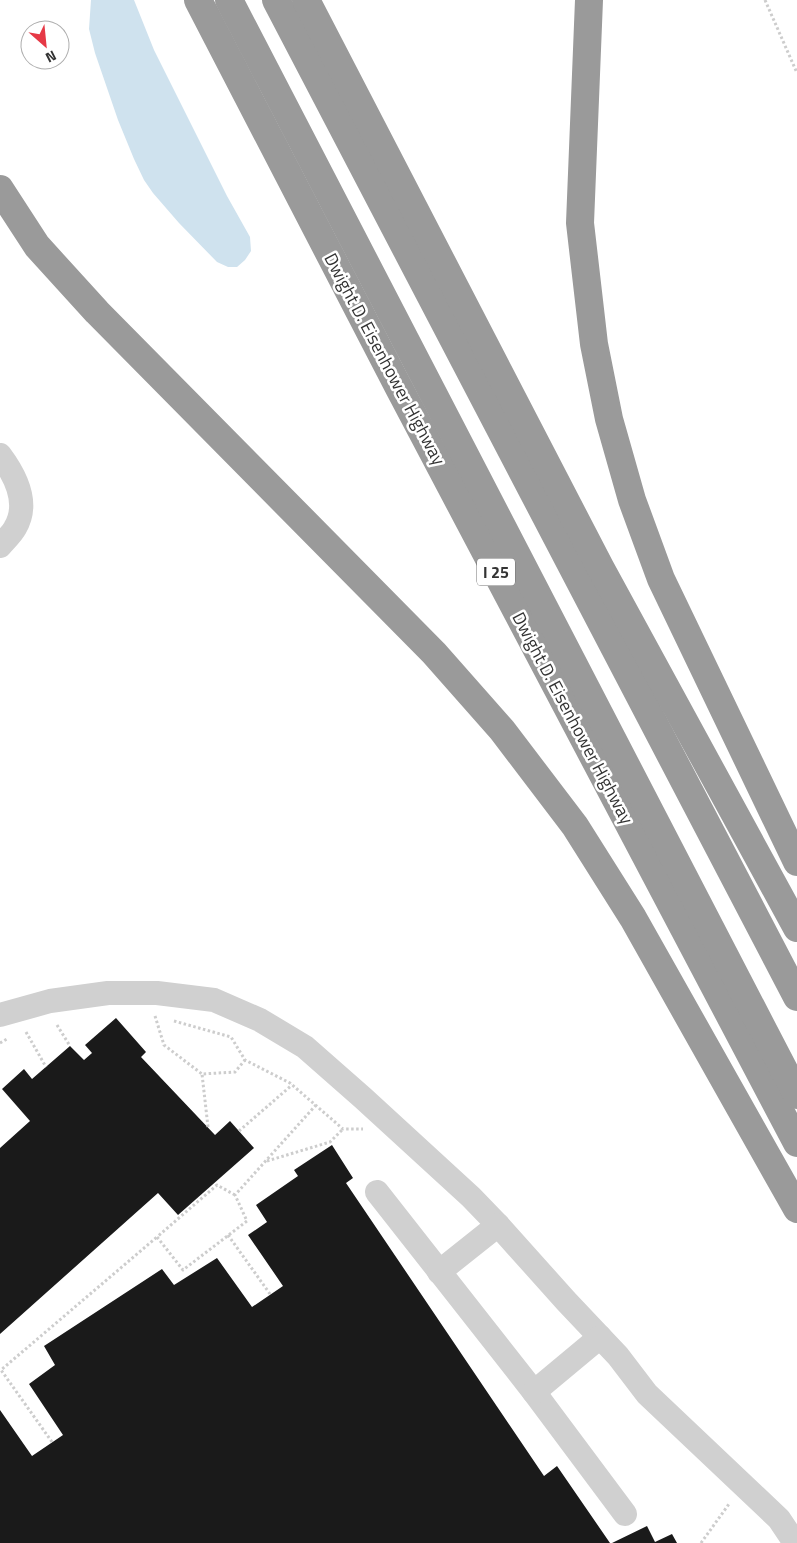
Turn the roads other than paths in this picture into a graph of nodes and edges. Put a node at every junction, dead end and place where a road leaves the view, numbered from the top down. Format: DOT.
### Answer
graph roads {
  1 [pos="198,0"];
  2 [pos="229,0"];
  3 [pos="276,0"];
  4 [pos="306,0"];
  5 [pos="589,0"];
  6 [pos="0,188"];
  7 [pos="0,455"];
  8 [pos="0,546"];
  9 [pos="797,862"];
  10 [pos="797,928"];
  11 [pos="797,997"];
  12 [pos="0,1015"];
  13 [pos="797,1095"];
  14 [pos="797,1143"];
  15 [pos="377,1192"];
  16 [pos="797,1209"];
  17 [pos="498,1225"];
  18 [pos="439,1272"];
  19 [pos="600,1337"];
  20 [pos="534,1392"];
  21 [pos="625,1514"];
  22 [pos="795,1543"];
  1 -- 14 [label="highway, Dwight D. Eisenhower Highway / I 25"];
  2 -- 13 [label="highway"];
  3 -- 11 [label="highway"];
  4 -- 10 [label="highway"];
  5 -- 9 [label="highway"];
  6 -- 16 [label="highway"];
  7 -- 8 [label="lane"];
  12 -- 17 [label="lane"];
  15 -- 18 [label="lane"];
  17 -- 18 [label="lane"];
  17 -- 19 [label="lane"];
  18 -- 20 [label="lane"];
  19 -- 20 [label="lane"];
  19 -- 22 [label="lane"];
  20 -- 21 [label="lane"];
}
